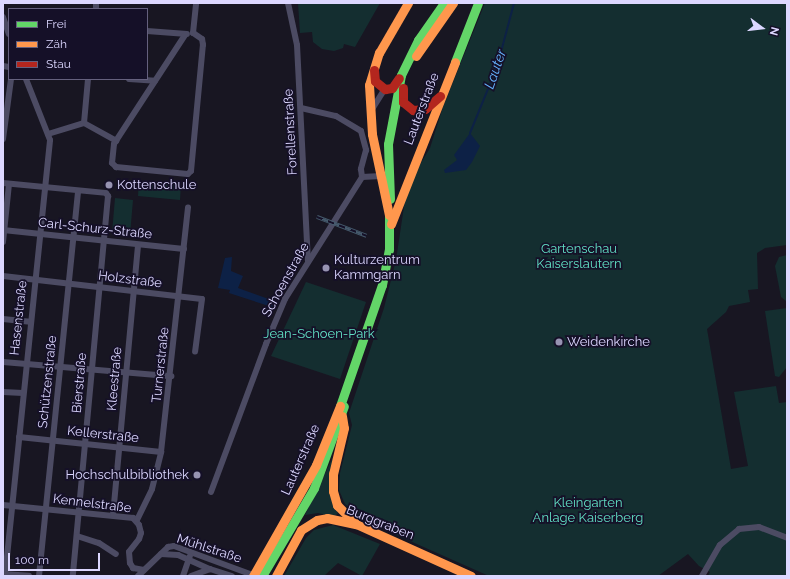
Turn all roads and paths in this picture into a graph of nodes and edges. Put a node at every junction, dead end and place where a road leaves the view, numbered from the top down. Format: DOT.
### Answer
graph roads {
  1 [pos="196,3"];
  2 [pos="288,3"];
  3 [pos="408,3"];
  4 [pos="444,3"];
  5 [pos="453,3"];
  6 [pos="478,3"];
  7 [pos="3,17"];
  8 [pos="8,31"];
  9 [pos="148,31"];
  10 [pos="193,33"];
  11 [pos="185,35"];
  12 [pos="373,67"];
  13 [pos="401,75"];
  14 [pos="11,80"];
  15 [pos="26,80"];
  16 [pos="88,80"];
  17 [pos="138,80"];
  18 [pos="155,82"];
  19 [pos="403,85"];
  20 [pos="385,89"];
  21 [pos="442,93"];
  22 [pos="395,102"];
  23 [pos="301,108"];
  24 [pos="370,113"];
  25 [pos="4,123"];
  26 [pos="84,123"];
  27 [pos="48,134"];
  28 [pos="3,138"];
  29 [pos="116,141"];
  30 [pos="381,176"];
  31 [pos="362,177"];
  32 [pos="6,183"];
  33 [pos="45,187"];
  34 [pos="78,190"];
  35 [pos="188,207"];
  36 [pos="391,224"];
  37 [pos="4,230"];
  38 [pos="40,234"];
  39 [pos="73,238"];
  40 [pos="104,241"];
  41 [pos="3,242"];
  42 [pos="138,245"];
  43 [pos="184,249"];
  44 [pos="308,261"];
  45 [pos="3,276"];
  46 [pos="34,280"];
  47 [pos="69,283"];
  48 [pos="100,287"];
  49 [pos="134,291"];
  50 [pos="179,297"];
  51 [pos="3,319"];
  52 [pos="30,322"];
  53 [pos="195,352"];
  54 [pos="3,362"];
  55 [pos="26,364"];
  56 [pos="61,366"];
  57 [pos="93,369"];
  58 [pos="127,372"];
  59 [pos="352,372"];
  60 [pos="171,376"];
  61 [pos="3,392"];
  62 [pos="23,393"];
  63 [pos="341,415"];
  64 [pos="19,437"];
  65 [pos="54,440"];
  66 [pos="86,444"];
  67 [pos="120,447"];
  68 [pos="161,452"];
  69 [pos="211,492"];
  70 [pos="3,505"];
  71 [pos="12,506"];
  72 [pos="46,509"];
  73 [pos="80,512"];
  74 [pos="113,515"];
  75 [pos="136,520"];
  76 [pos="356,524"];
  77 [pos="77,536"];
  78 [pos="787,538"];
  79 [pos="191,552"];
  80 [pos="116,554"];
  81 [pos="161,554"];
  82 [pos="188,559"];
  83 [pos="210,569"];
  84 [pos="144,570"];
  85 [pos="4,574"];
  86 [pos="275,574"];
  87 [pos="29,576"];
  88 [pos="38,576"];
  89 [pos="73,576"];
  90 [pos="138,576"];
  91 [pos="182,576"];
  92 [pos="192,576"];
  93 [pos="232,576"];
  94 [pos="253,576"];
  95 [pos="262,576"];
  96 [pos="471,576"];
  97 [pos="702,576"];
  1 -- 10 [label="street"];
  2 -- 23 [label="street, Forellenstraße"];
  3 -- 12 [label="main road, Lauterstraße"];
  4 -- 13 [label="main road"];
  5 -- 19 [label="main road"];
  6 -- 21 [label="main road, Lauterstraße"];
  7 -- 8 [label="street"];
  9 -- 11 [label="street"];
  10 -- 11 [label="street"];
  10 -- 29 [label="street"];
  11 -- 18 [label="street"];
  12 -- 20 [label="main road"];
  12 -- 24 [label="main road, Lauterstraße"];
  13 -- 20 [label="main road"];
  13 -- 22 [label="main road"];
  14 -- 25 [label="street"];
  15 -- 27 [label="street"];
  16 -- 26 [label="street"];
  17 -- 18 [label="street"];
  18 -- 29 [label="street"];
  19 -- 21 [label="main road"];
  19 -- 22 [label="main road"];
  20 -- 24 [label="street"];
  21 -- 36 [label="main road, Lauterstraße"];
  22 -- 36 [label="main road"];
  23 -- 31 [label="street"];
  23 -- 44 [label="street, Forellenstraße"];
  24 -- 30 [label="main road, Lauterstraße"];
  25 -- 28 [label="street"];
  26 -- 27 [label="street"];
  26 -- 29 [label="street"];
  27 -- 33 [label="street, Hasenstraße"];
  30 -- 31 [label="street"];
  30 -- 36 [label="main road, Lauterstraße"];
  31 -- 44 [label="street, Schoenstraße"];
  32 -- 33 [label="street"];
  32 -- 37 [label="street"];
  33 -- 34 [label="street"];
  33 -- 38 [label="street, Hasenstraße"];
  34 -- 39 [label="street, Schützenstraße"];
  34 -- 40 [label="street, Bierstraße"];
  35 -- 43 [label="street, Turnerstraße"];
  36 -- 59 [label="main road, Lauterstraße"];
  37 -- 38 [label="street, Carl-Schurz-Straße"];
  37 -- 41 [label="street"];
  38 -- 39 [label="street, Carl-Schurz-Straße"];
  38 -- 46 [label="street, Hasenstraße"];
  39 -- 40 [label="street, Carl-Schurz-Straße"];
  39 -- 47 [label="street, Schützenstraße"];
  40 -- 42 [label="street, Carl-Schurz-Straße"];
  40 -- 48 [label="street, Bierstraße"];
  42 -- 43 [label="street, Carl-Schurz-Straße"];
  42 -- 49 [label="street, Kleestraße"];
  43 -- 50 [label="street, Turnerstraße"];
  44 -- 69 [label="street, Schoenstraße"];
  45 -- 46 [label="street, Holzstraße"];
  46 -- 47 [label="street, Holzstraße"];
  46 -- 52 [label="street, Hasenstraße"];
  47 -- 48 [label="street, Holzstraße"];
  47 -- 56 [label="street, Schützenstraße"];
  48 -- 49 [label="street, Holzstraße"];
  48 -- 57 [label="street, Bierstraße"];
  49 -- 50 [label="street, Holzstraße"];
  49 -- 58 [label="street, Kleestraße"];
  50 -- 53 [label="street, Holzstraße"];
  50 -- 60 [label="street, Turnerstraße"];
  51 -- 52 [label="street"];
  52 -- 55 [label="street, Hasenstraße"];
  54 -- 55 [label="street"];
  55 -- 56 [label="street"];
  55 -- 62 [label="street, Hasenstraße"];
  56 -- 57 [label="street"];
  56 -- 65 [label="street, Schützenstraße"];
  57 -- 58 [label="street"];
  57 -- 66 [label="street, Bierstraße"];
  58 -- 60 [label="street"];
  58 -- 67 [label="street, Kleestraße"];
  59 -- 63 [label="main road, Lauterstraße"];
  59 -- 94 [label="main road, Lauterstraße"];
  60 -- 68 [label="street, Turnerstraße"];
  61 -- 62 [label="street"];
  62 -- 64 [label="street, Hasenstraße"];
  63 -- 76 [label="main road"];
  63 -- 95 [label="main road, Lauterstraße"];
  64 -- 65 [label="street, Kellerstraße"];
  64 -- 71 [label="street, Hasenstraße"];
  65 -- 66 [label="street, Kellerstraße"];
  65 -- 72 [label="street, Schützenstraße"];
  66 -- 67 [label="street, Kellerstraße"];
  66 -- 73 [label="street, Bierstraße"];
  67 -- 68 [label="street, Kellerstraße"];
  67 -- 74 [label="street, Kleestraße"];
  68 -- 75 [label="street, Turnerstraße"];
  70 -- 71 [label="street, Kennelstraße"];
  71 -- 72 [label="street, Kennelstraße"];
  71 -- 85 [label="street, Hasenstraße"];
  72 -- 73 [label="street, Kennelstraße"];
  72 -- 88 [label="street, Schützenstraße"];
  73 -- 74 [label="street, Kennelstraße"];
  73 -- 77 [label="street, Bierstraße"];
  74 -- 75 [label="street, Kennelstraße"];
  75 -- 84 [label="street, Kennelstraße"];
  76 -- 86 [label="main road, Burggraben"];
  76 -- 96 [label="main road, Burggraben"];
  77 -- 80 [label="street"];
  77 -- 89 [label="street, Bierstraße"];
  78 -- 97 [label="street"];
  79 -- 81 [label="street, Mühlstraße"];
  79 -- 82 [label="street"];
  79 -- 94 [label="street, Mühlstraße"];
  81 -- 82 [label="street, Mühlstraße"];
  81 -- 84 [label="street, Mühlstraße"];
  82 -- 83 [label="street, Mühlstraße"];
  82 -- 91 [label="street"];
  83 -- 92 [label="street, Mühlstraße"];
  83 -- 93 [label="street, Mühlstraße"];
  84 -- 90 [label="street, Mühlstraße"];
  85 -- 87 [label="street"];
}
